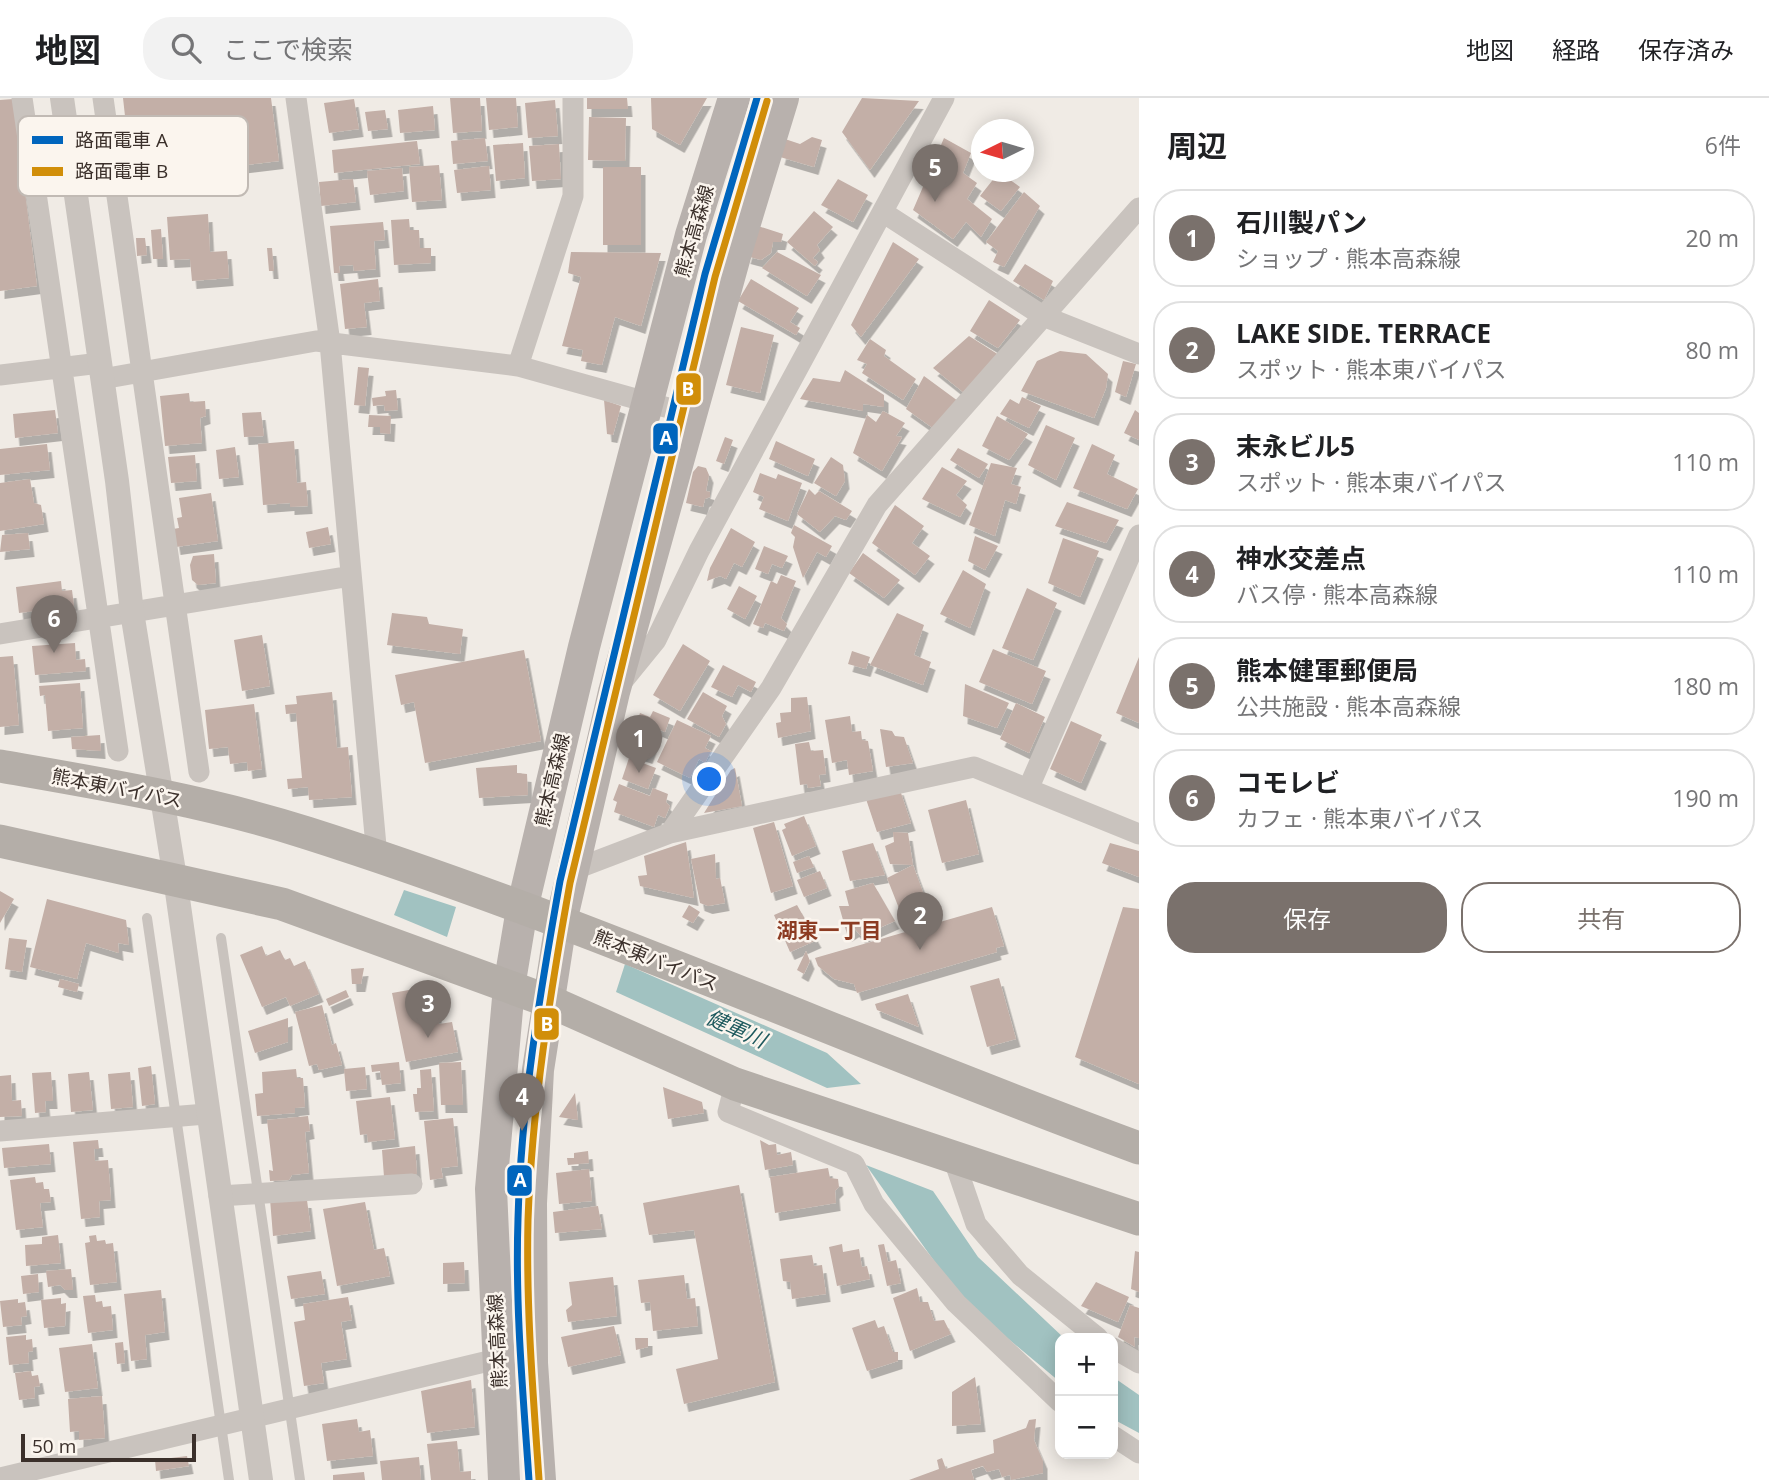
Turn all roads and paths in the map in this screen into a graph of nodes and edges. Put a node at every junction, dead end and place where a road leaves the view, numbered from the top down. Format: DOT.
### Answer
graph roads {
  1 [pos="22,98"];
  2 [pos="62,98"];
  3 [pos="103,98"];
  4 [pos="296,98"];
  5 [pos="573,98"];
  6 [pos="734,98"];
  7 [pos="783,98"];
  8 [pos="944,98"];
  9 [pos="25,116"];
  10 [pos="65,116"];
  11 [pos="106,116"];
  12 [pos="36,196"];
  13 [pos="76,196"];
  14 [pos="117,196"];
  15 [pos="1139,208"];
  16 [pos="884,213"];
  17 [pos="1043,316"];
  18 [pos="330,343"];
  19 [pos="1139,354"];
  20 [pos="518,366"];
  21 [pos="61,367"];
  22 [pos="101,371"];
  23 [pos="143,372"];
  24 [pos="0,375"];
  25 [pos="646,403"];
  26 [pos="690,414"];
  27 [pos="1139,536"];
  28 [pos="1133,563"];
  29 [pos="351,576"];
  30 [pos="176,605"];
  31 [pos="132,612"];
  32 [pos="97,618"];
  33 [pos="0,634"];
  34 [pos="614,692"];
  35 [pos="118,751"];
  36 [pos="0,766"];
  37 [pos="199,772"];
  38 [pos="1029,787"];
  39 [pos="160,794"];
  40 [pos="670,833"];
  41 [pos="1139,834"];
  42 [pos="0,841"];
  43 [pos="377,857"];
  44 [pos="573,870"];
  45 [pos="175,878"];
  46 [pos="522,909"];
  47 [pos="146,918"];
  48 [pos="562,922"];
  49 [pos="221,938"];
  50 [pos="509,987"];
  51 [pos="551,1002"];
  52 [pos="735,1084"];
  53 [pos="206,1114"];
  54 [pos="174,1117"];
  55 [pos="0,1130"];
  56 [pos="1139,1148"];
  57 [pos="953,1157"];
  58 [pos="412,1184"];
  59 [pos="257,1192"];
  60 [pos="219,1196"];
  61 [pos="1139,1219"];
  62 [pos="1092,1333"];
  63 [pos="1118,1351"];
  64 [pos="497,1359"];
  65 [pos="1139,1363"];
  66 [pos="1055,1397"];
  67 [pos="288,1408"];
  68 [pos="252,1417"];
  69 [pos="222,1423"];
  70 [pos="1118,1439"];
  71 [pos="1139,1453"];
  72 [pos="0,1478"];
  73 [pos="229,1480"];
  74 [pos="261,1480"];
  75 [pos="300,1480"];
  76 [pos="504,1480"];
  77 [pos="540,1480"];
  1 -- 9 [label="street"];
  2 -- 10 [label="street"];
  3 -- 11 [label="street"];
  4 -- 18 [label="street"];
  5 -- 20 [label="street"];
  6 -- 25 [label="main road, 熊本高森線"];
  7 -- 26 [label="main road, 熊本高森線"];
  8 -- 16 [label="street"];
  12 -- 21 [label="street"];
  13 -- 22 [label="street"];
  14 -- 23 [label="street"];
  15 -- 17 [label="street"];
  16 -- 17 [label="street"];
  16 -- 34 [label="street"];
  17 -- 19 [label="street"];
  17 -- 40 [label="street"];
  18 -- 20 [label="street"];
  18 -- 23 [label="street"];
  18 -- 29 [label="street"];
  20 -- 25 [label="street"];
  21 -- 22 [label="street"];
  21 -- 24 [label="street"];
  21 -- 32 [label="street"];
  22 -- 23 [label="street"];
  22 -- 31 [label="street"];
  23 -- 30 [label="street"];
  25 -- 26 [label="street"];
  25 -- 46 [label="main road, 熊本高森線"];
  26 -- 34 [label="main road, 熊本高森線"];
  27 -- 28 [label="street"];
  28 -- 38 [label="street"];
  29 -- 30 [label="street"];
  29 -- 43 [label="street"];
  30 -- 31 [label="street"];
  30 -- 37 [label="street"];
  31 -- 32 [label="street"];
  31 -- 39 [label="street"];
  32 -- 33 [label="street"];
  32 -- 35 [label="street"];
  34 -- 44 [label="main road, 熊本高森線"];
  36 -- 39 [label="highway, 熊本東バイパス"];
  38 -- 40 [label="street"];
  38 -- 41 [label="street"];
  39 -- 43 [label="highway, 熊本東バイパス"];
  39 -- 45 [label="street"];
  40 -- 44 [label="street"];
  42 -- 45 [label="highway"];
  43 -- 46 [label="highway, 熊本東バイパス"];
  44 -- 48 [label="main road, 熊本高森線"];
  45 -- 50 [label="highway"];
  45 -- 53 [label="street"];
  46 -- 48 [label="highway, 熊本東バイパス"];
  46 -- 50 [label="main road, 熊本高森線"];
  47 -- 54 [label="lane"];
  48 -- 51 [label="main road, 熊本高森線"];
  48 -- 56 [label="highway, 熊本東バイパス"];
  49 -- 59 [label="lane"];
  50 -- 51 [label="highway"];
  50 -- 64 [label="main road, 熊本高森線"];
  51 -- 52 [label="highway"];
  51 -- 77 [label="main road, 熊本高森線"];
  52 -- 57 [label="highway"];
  52 -- 66 [label="street"];
  53 -- 54 [label="street"];
  53 -- 60 [label="street"];
  54 -- 55 [label="street"];
  54 -- 69 [label="lane"];
  57 -- 61 [label="highway"];
  57 -- 62 [label="street"];
  58 -- 59 [label="street"];
  59 -- 60 [label="street"];
  59 -- 67 [label="lane"];
  60 -- 68 [label="street"];
  63 -- 65 [label="street"];
  64 -- 67 [label="street"];
  64 -- 76 [label="main road, 熊本高森線"];
  67 -- 68 [label="street"];
  67 -- 75 [label="lane"];
  68 -- 69 [label="street"];
  68 -- 74 [label="street"];
  69 -- 72 [label="street"];
  69 -- 73 [label="lane"];
  70 -- 71 [label="street"];
}
